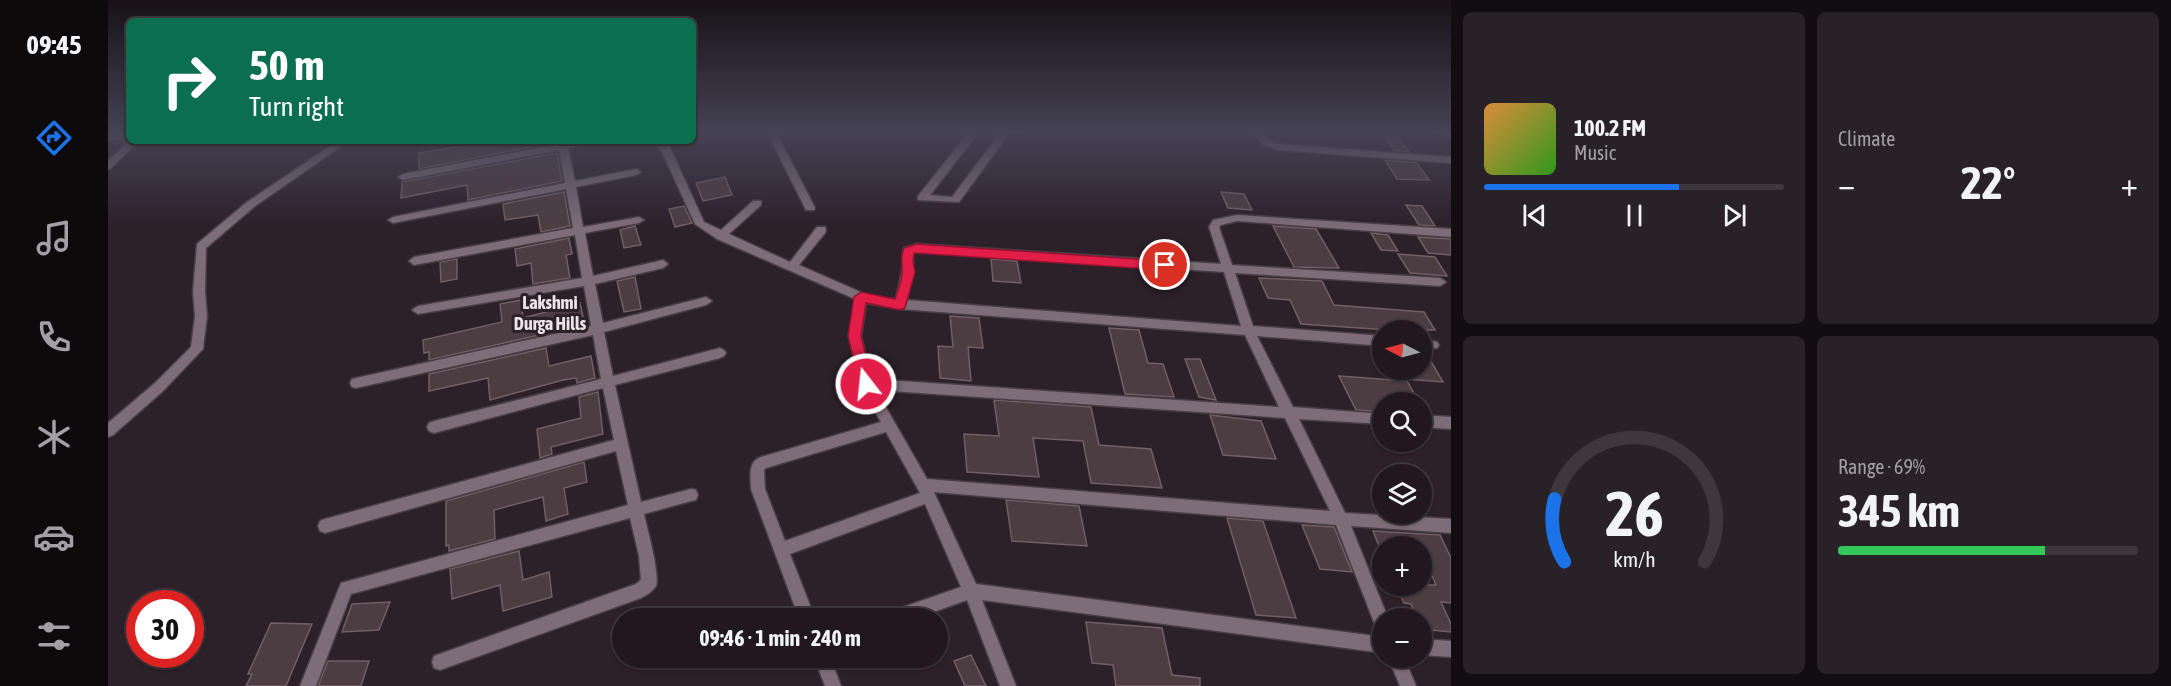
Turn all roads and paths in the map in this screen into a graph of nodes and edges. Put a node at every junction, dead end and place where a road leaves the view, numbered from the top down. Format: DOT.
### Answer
graph roads {
  1 [pos="310,164"];
  2 [pos="466,164"];
  3 [pos="566,164"];
  4 [pos="673,164"];
  5 [pos="787,164"];
  6 [pos="949,164"];
  7 [pos="981,164"];
  8 [pos="636,172"];
  9 [pos="404,177"];
  10 [pos="569,184"];
  11 [pos="757,203"];
  12 [pos="810,208"];
  13 [pos="639,219"];
  14 [pos="393,220"];
  15 [pos="821,230"];
  16 [pos="578,231"];
  17 [pos="1451,233"];
  18 [pos="721,236"];
  19 [pos="414,261"];
  20 [pos="663,264"];
  21 [pos="792,267"];
  22 [pos="1227,268"];
  23 [pos="588,281"];
  24 [pos="1440,282"];
  25 [pos="861,297"];
  26 [pos="706,301"];
  27 [pos="900,305"];
  28 [pos="418,310"];
  29 [pos="598,328"];
  30 [pos="1249,331"];
  31 [pos="1372,340"];
  32 [pos="720,353"];
  33 [pos="356,383"];
  34 [pos="608,383"];
  35 [pos="866,384"];
  36 [pos="1290,413"];
  37 [pos="1372,417"];
  38 [pos="1432,422"];
  39 [pos="1451,423"];
  40 [pos="890,425"];
  41 [pos="434,427"];
  42 [pos="108,431"];
  43 [pos="622,444"];
  44 [pos="927,490"];
  45 [pos="692,495"];
  46 [pos="637,511"];
  47 [pos="1341,519"];
  48 [pos="325,526"];
  49 [pos="1451,526"];
  50 [pos="782,550"];
  51 [pos="971,591"];
  52 [pos="803,608"];
  53 [pos="923,608"];
  54 [pos="1377,608"];
  55 [pos="1372,644"];
  56 [pos="1432,648"];
  57 [pos="1451,649"];
  58 [pos="440,662"];
  59 [pos="826,668"];
  60 [pos="1401,668"];
  61 [pos="308,686"];
  62 [pos="833,686"];
  63 [pos="1008,686"];
  64 [pos="1408,686"];
  1 -- 42 [label="street"];
  2 -- 9 [label="street"];
  3 -- 10 [label="street"];
  4 -- 18 [label="street"];
  5 -- 12 [label="street"];
  6 -- 7 [label="street"];
  8 -- 10 [label="street"];
  10 -- 14 [label="street"];
  10 -- 16 [label="street"];
  11 -- 18 [label="street"];
  13 -- 16 [label="street"];
  15 -- 21 [label="street"];
  16 -- 19 [label="street"];
  16 -- 23 [label="street"];
  17 -- 22 [label="street"];
  18 -- 21 [label="street"];
  20 -- 23 [label="street"];
  21 -- 25 [label="street"];
  22 -- 24 [label="street"];
  22 -- 27 [label="street"];
  22 -- 30 [label="street"];
  23 -- 28 [label="street"];
  23 -- 29 [label="street"];
  25 -- 27 [label="street"];
  25 -- 35 [label="street"];
  26 -- 29 [label="street"];
  27 -- 30 [label="street"];
  29 -- 33 [label="street"];
  29 -- 34 [label="street"];
  30 -- 31 [label="street"];
  30 -- 36 [label="street"];
  32 -- 34 [label="street"];
  34 -- 41 [label="street"];
  34 -- 43 [label="street"];
  35 -- 36 [label="street"];
  35 -- 40 [label="street"];
  36 -- 37 [label="street"];
  36 -- 47 [label="street"];
  38 -- 39 [label="street"];
  40 -- 44 [label="street"];
  40 -- 50 [label="street"];
  43 -- 46 [label="street"];
  43 -- 48 [label="street"];
  44 -- 47 [label="street"];
  44 -- 50 [label="street"];
  44 -- 51 [label="street"];
  45 -- 46 [label="street"];
  46 -- 58 [label="street"];
  46 -- 61 [label="street"];
  47 -- 49 [label="street"];
  47 -- 54 [label="street"];
  50 -- 52 [label="street"];
  51 -- 53 [label="street"];
  51 -- 55 [label="street"];
  51 -- 63 [label="street"];
  56 -- 57 [label="street"];
  59 -- 62 [label="street"];
  60 -- 64 [label="street"];
}
